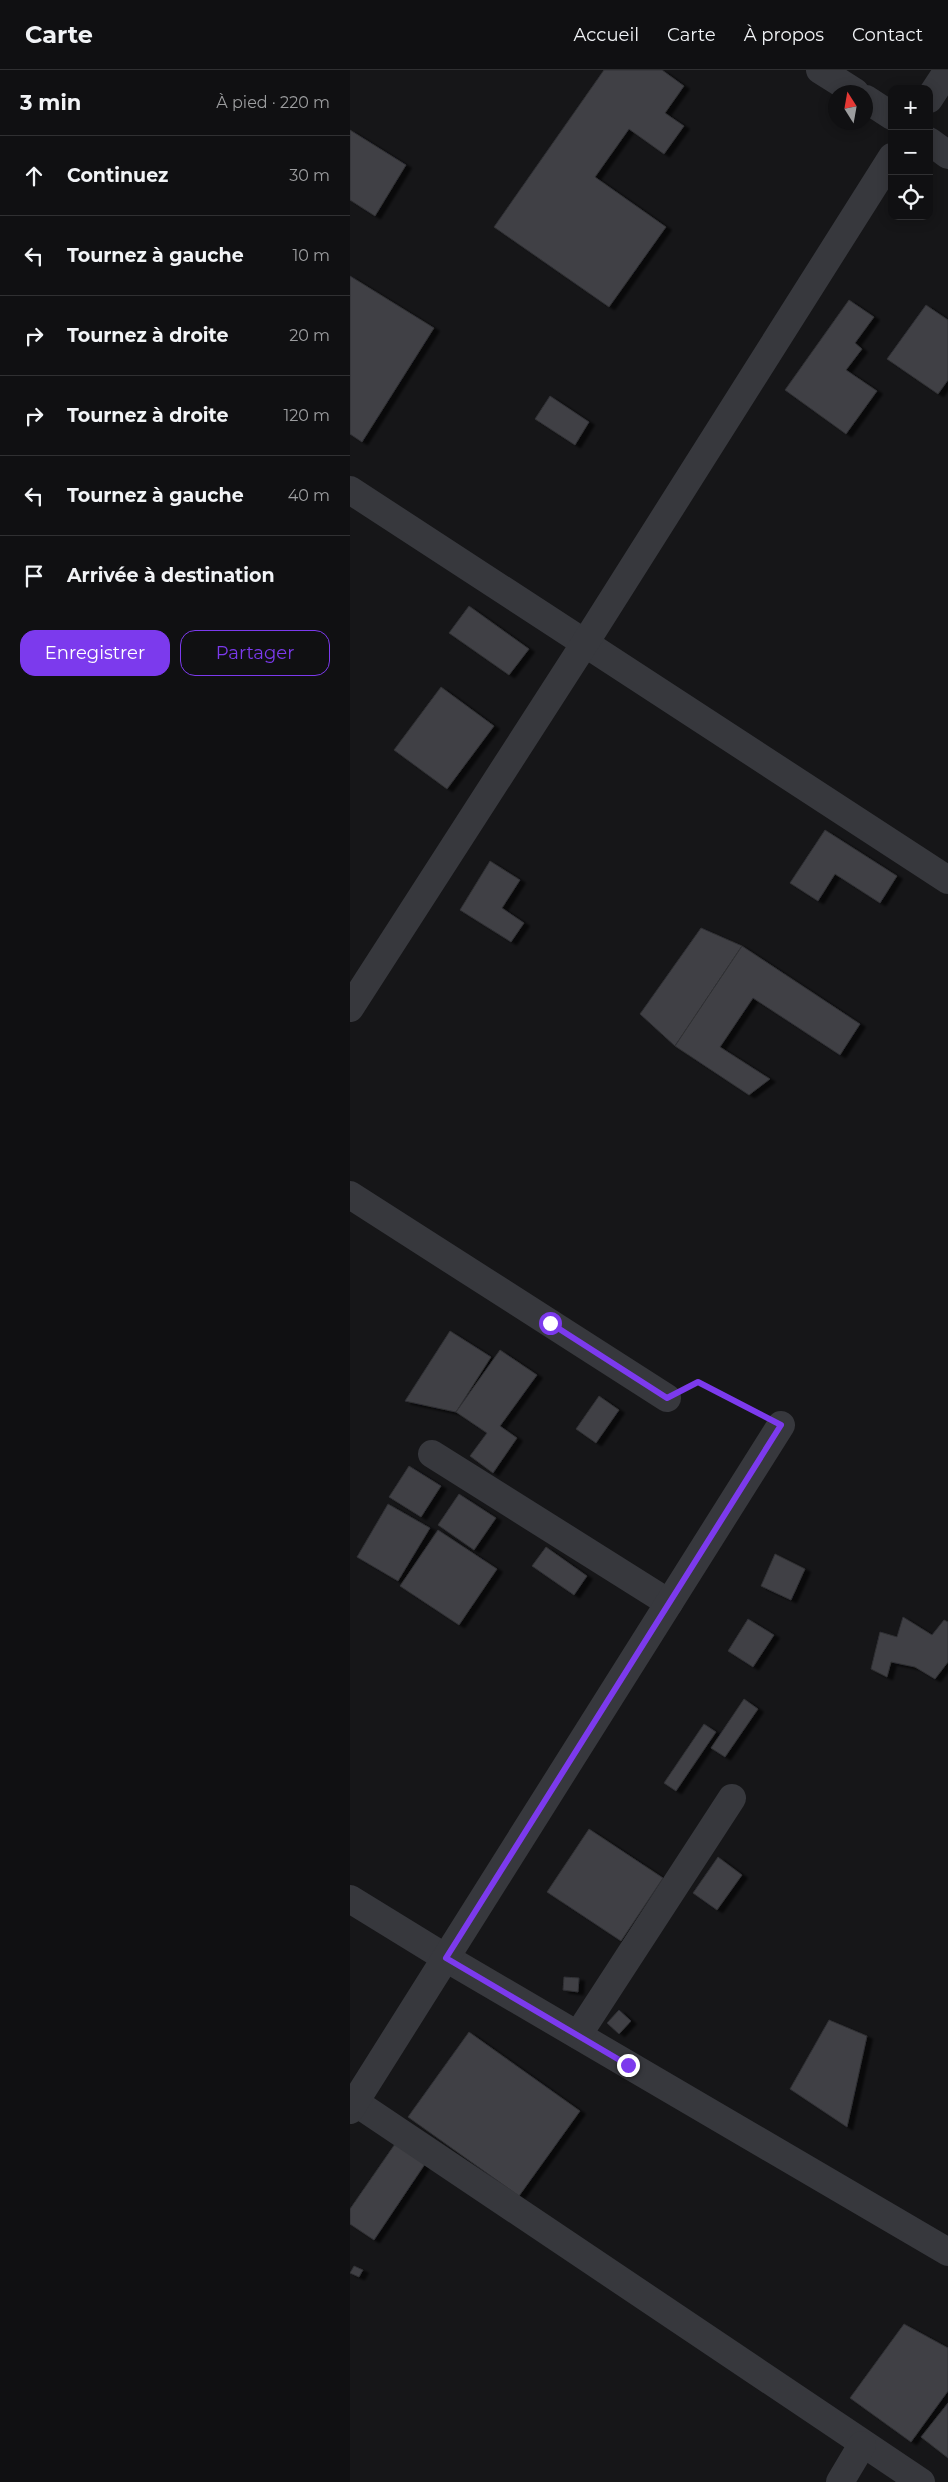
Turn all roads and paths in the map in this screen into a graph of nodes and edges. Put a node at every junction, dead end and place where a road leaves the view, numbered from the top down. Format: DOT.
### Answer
graph roads {
  1 [pos="820,70"];
  2 [pos="948,70"];
  3 [pos="844,85"];
  4 [pos="933,93"];
  5 [pos="873,104"];
  6 [pos="888,113"];
  7 [pos="933,144"];
  8 [pos="948,155"];
  9 [pos="888,163"];
  10 [pos="350,490"];
  11 [pos="585,643"];
  12 [pos="948,880"];
  13 [pos="350,1008"];
  14 [pos="350,1195"];
  15 [pos="667,1398"];
  16 [pos="781,1425"];
  17 [pos="432,1454"];
  18 [pos="669,1603"];
  19 [pos="732,1798"];
  20 [pos="350,1899"];
  21 [pos="446,1958"];
  22 [pos="578,2035"];
  23 [pos="353,2106"];
  24 [pos="948,2252"];
  25 [pos="862,2444"];
  26 [pos="840,2482"];
  27 [pos="921,2482"];
  1 -- 3 [label="street"];
  2 -- 4 [label="street"];
  5 -- 6 [label="street"];
  7 -- 8 [label="street"];
  9 -- 11 [label="street"];
  10 -- 11 [label="street"];
  11 -- 12 [label="street"];
  11 -- 13 [label="street"];
  14 -- 15 [label="street"];
  15 -- 16 [label="path"];
  16 -- 18 [label="street"];
  17 -- 18 [label="street"];
  18 -- 21 [label="street"];
  19 -- 22 [label="street"];
  20 -- 21 [label="street"];
  21 -- 22 [label="street"];
  21 -- 23 [label="street"];
  22 -- 24 [label="street"];
  23 -- 25 [label="street"];
  25 -- 26 [label="street"];
  25 -- 27 [label="street"];
}
